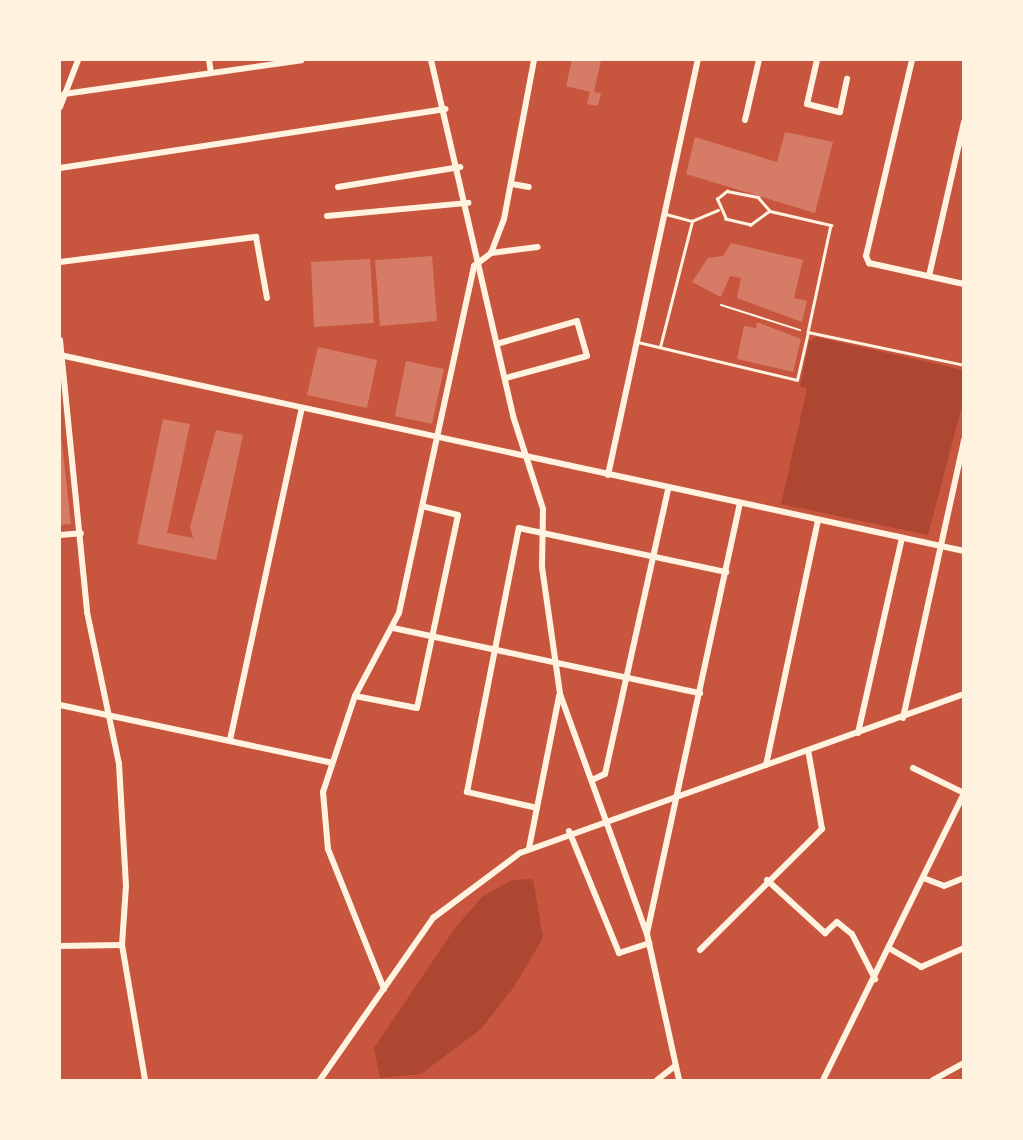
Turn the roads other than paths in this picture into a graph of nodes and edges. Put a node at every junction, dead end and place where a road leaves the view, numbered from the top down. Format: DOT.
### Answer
graph roads {
  1 [pos="78,60"];
  2 [pos="209,60"];
  3 [pos="302,60"];
  4 [pos="431,60"];
  5 [pos="534,60"];
  6 [pos="698,60"];
  7 [pos="759,60"];
  8 [pos="817,60"];
  9 [pos="912,60"];
  10 [pos="211,73"];
  11 [pos="847,79"];
  12 [pos="64,94"];
  13 [pos="60,107"];
  14 [pos="446,109"];
  15 [pos="745,120"];
  16 [pos="964,121"];
  17 [pos="460,167"];
  18 [pos="60,168"];
  19 [pos="512,184"];
  20 [pos="338,187"];
  21 [pos="529,187"];
  22 [pos="467,203"];
  23 [pos="718,210"];
  24 [pos="770,211"];
  25 [pos="666,214"];
  26 [pos="327,216"];
  27 [pos="692,221"];
  28 [pos="538,247"];
  29 [pos="491,253"];
  30 [pos="480,261"];
  31 [pos="60,262"];
  32 [pos="929,276"];
  33 [pos="964,284"];
  34 [pos="267,298"];
  35 [pos="808,332"];
  36 [pos="60,340"];
  37 [pos="638,342"];
  38 [pos="500,344"];
  39 [pos="660,347"];
  40 [pos="61,356"];
  41 [pos="964,365"];
  42 [pos="506,378"];
  43 [pos="302,408"];
  44 [pos="437,440"];
  45 [pos="964,440"];
  46 [pos="530,458"];
  47 [pos="608,475"];
  48 [pos="954,484"];
  49 [pos="964,486"];
  50 [pos="667,489"];
  51 [pos="740,504"];
  52 [pos="423,506"];
  53 [pos="818,521"];
  54 [pos="81,533"];
  55 [pos="543,533"];
  56 [pos="60,535"];
  57 [pos="902,538"];
  58 [pos="940,545"];
  59 [pos="964,551"];
  60 [pos="653,557"];
  61 [pos="726,572"];
  62 [pos="393,628"];
  63 [pos="433,637"];
  64 [pos="495,649"];
  65 [pos="555,663"];
  66 [pos="626,678"];
  67 [pos="700,693"];
  68 [pos="559,694"];
  69 [pos="964,694"];
  70 [pos="355,696"];
  71 [pos="60,705"];
  72 [pos="109,713"];
  73 [pos="903,718"];
  74 [pos="858,733"];
  75 [pos="230,740"];
  76 [pos="808,750"];
  77 [pos="332,763"];
  78 [pos="766,765"];
  79 [pos="913,768"];
  80 [pos="592,780"];
  81 [pos="679,793"];
  82 [pos="964,793"];
  83 [pos="533,807"];
  84 [pos="604,818"];
  85 [pos="569,831"];
  86 [pos="529,848"];
  87 [pos="964,878"];
  88 [pos="926,879"];
  89 [pos="767,880"];
  90 [pos="647,934"];
  91 [pos="649,943"];
  92 [pos="122,945"];
  93 [pos="60,946"];
  94 [pos="964,948"];
  95 [pos="700,950"];
  96 [pos="892,950"];
  97 [pos="875,979"];
  98 [pos="384,989"];
  99 [pos="964,1063"];
  100 [pos="675,1066"];
  101 [pos="145,1080"];
  102 [pos="320,1080"];
  103 [pos="657,1080"];
  104 [pos="679,1080"];
  105 [pos="823,1080"];
  106 [pos="933,1080"];
  1 -- 12 [label="street"];
  2 -- 10 [label="street"];
  3 -- 10 [label="street"];
  4 -- 14 [label="street"];
  5 -- 19 [label="street"];
  6 -- 25 [label="street"];
  7 -- 15 [label="street"];
  8 -- 11 [label="street"];
  9 -- 32 [label="street"];
  10 -- 12 [label="street"];
  12 -- 13 [label="street"];
  14 -- 17 [label="street"];
  14 -- 18 [label="street"];
  16 -- 32 [label="street"];
  17 -- 20 [label="street"];
  17 -- 22 [label="street"];
  19 -- 21 [label="street"];
  19 -- 29 [label="street"];
  22 -- 26 [label="street"];
  22 -- 30 [label="street"];
  23 -- 24 [label="lane"];
  23 -- 24 [label="lane"];
  23 -- 27 [label="lane"];
  24 -- 35 [label="lane"];
  25 -- 27 [label="lane"];
  25 -- 37 [label="street"];
  27 -- 39 [label="lane"];
  28 -- 29 [label="street"];
  29 -- 30 [label="street"];
  30 -- 38 [label="street"];
  30 -- 44 [label="street"];
  31 -- 34 [label="street"];
  32 -- 33 [label="street"];
  35 -- 39 [label="lane"];
  35 -- 41 [label="lane"];
  36 -- 40 [label="street"];
  37 -- 39 [label="lane"];
  37 -- 47 [label="street"];
  38 -- 42 [label="street"];
  38 -- 42 [label="street"];
  40 -- 43 [label="street"];
  40 -- 54 [label="street"];
  42 -- 46 [label="street"];
  43 -- 44 [label="street"];
  43 -- 75 [label="street"];
  44 -- 46 [label="street"];
  44 -- 52 [label="street"];
  45 -- 48 [label="street"];
  46 -- 47 [label="street"];
  46 -- 55 [label="street"];
  47 -- 50 [label="street"];
  48 -- 49 [label="street"];
  48 -- 58 [label="street"];
  50 -- 51 [label="street"];
  50 -- 60 [label="street"];
  51 -- 53 [label="street"];
  51 -- 61 [label="street"];
  52 -- 62 [label="street"];
  52 -- 63 [label="street"];
  53 -- 57 [label="street"];
  53 -- 78 [label="street"];
  54 -- 56 [label="street"];
  54 -- 72 [label="street"];
  55 -- 60 [label="street"];
  55 -- 64 [label="street"];
  55 -- 65 [label="street"];
  57 -- 58 [label="street"];
  57 -- 74 [label="street"];
  58 -- 59 [label="street"];
  58 -- 73 [label="street"];
  60 -- 61 [label="street"];
  60 -- 66 [label="street"];
  61 -- 67 [label="street"];
  62 -- 63 [label="street"];
  62 -- 70 [label="street"];
  63 -- 64 [label="street"];
  63 -- 70 [label="street"];
  64 -- 65 [label="street"];
  64 -- 83 [label="street"];
  65 -- 66 [label="street"];
  65 -- 68 [label="street"];
  66 -- 67 [label="street"];
  66 -- 80 [label="street"];
  67 -- 81 [label="street"];
  68 -- 80 [label="street"];
  68 -- 83 [label="street"];
  69 -- 73 [label="street"];
  70 -- 77 [label="street"];
  71 -- 72 [label="street"];
  72 -- 75 [label="street"];
  72 -- 92 [label="street"];
  73 -- 74 [label="street"];
  74 -- 76 [label="street"];
  75 -- 77 [label="street"];
  76 -- 78 [label="street"];
  76 -- 89 [label="street"];
  77 -- 98 [label="street"];
  78 -- 81 [label="street"];
  79 -- 82 [label="street"];
  80 -- 84 [label="street"];
  81 -- 84 [label="street"];
  81 -- 90 [label="street"];
  82 -- 88 [label="street"];
  83 -- 86 [label="street"];
  84 -- 85 [label="street"];
  84 -- 90 [label="street"];
  85 -- 86 [label="street"];
  85 -- 91 [label="street"];
  86 -- 98 [label="street"];
  87 -- 88 [label="street"];
  88 -- 96 [label="street"];
  89 -- 95 [label="street"];
  89 -- 97 [label="street"];
  90 -- 91 [label="street"];
  91 -- 100 [label="street"];
  92 -- 93 [label="street"];
  92 -- 101 [label="street"];
  94 -- 96 [label="street"];
  96 -- 97 [label="street"];
  97 -- 105 [label="street"];
  98 -- 102 [label="street"];
  99 -- 106 [label="street"];
  100 -- 103 [label="street"];
  100 -- 104 [label="street"];
}
